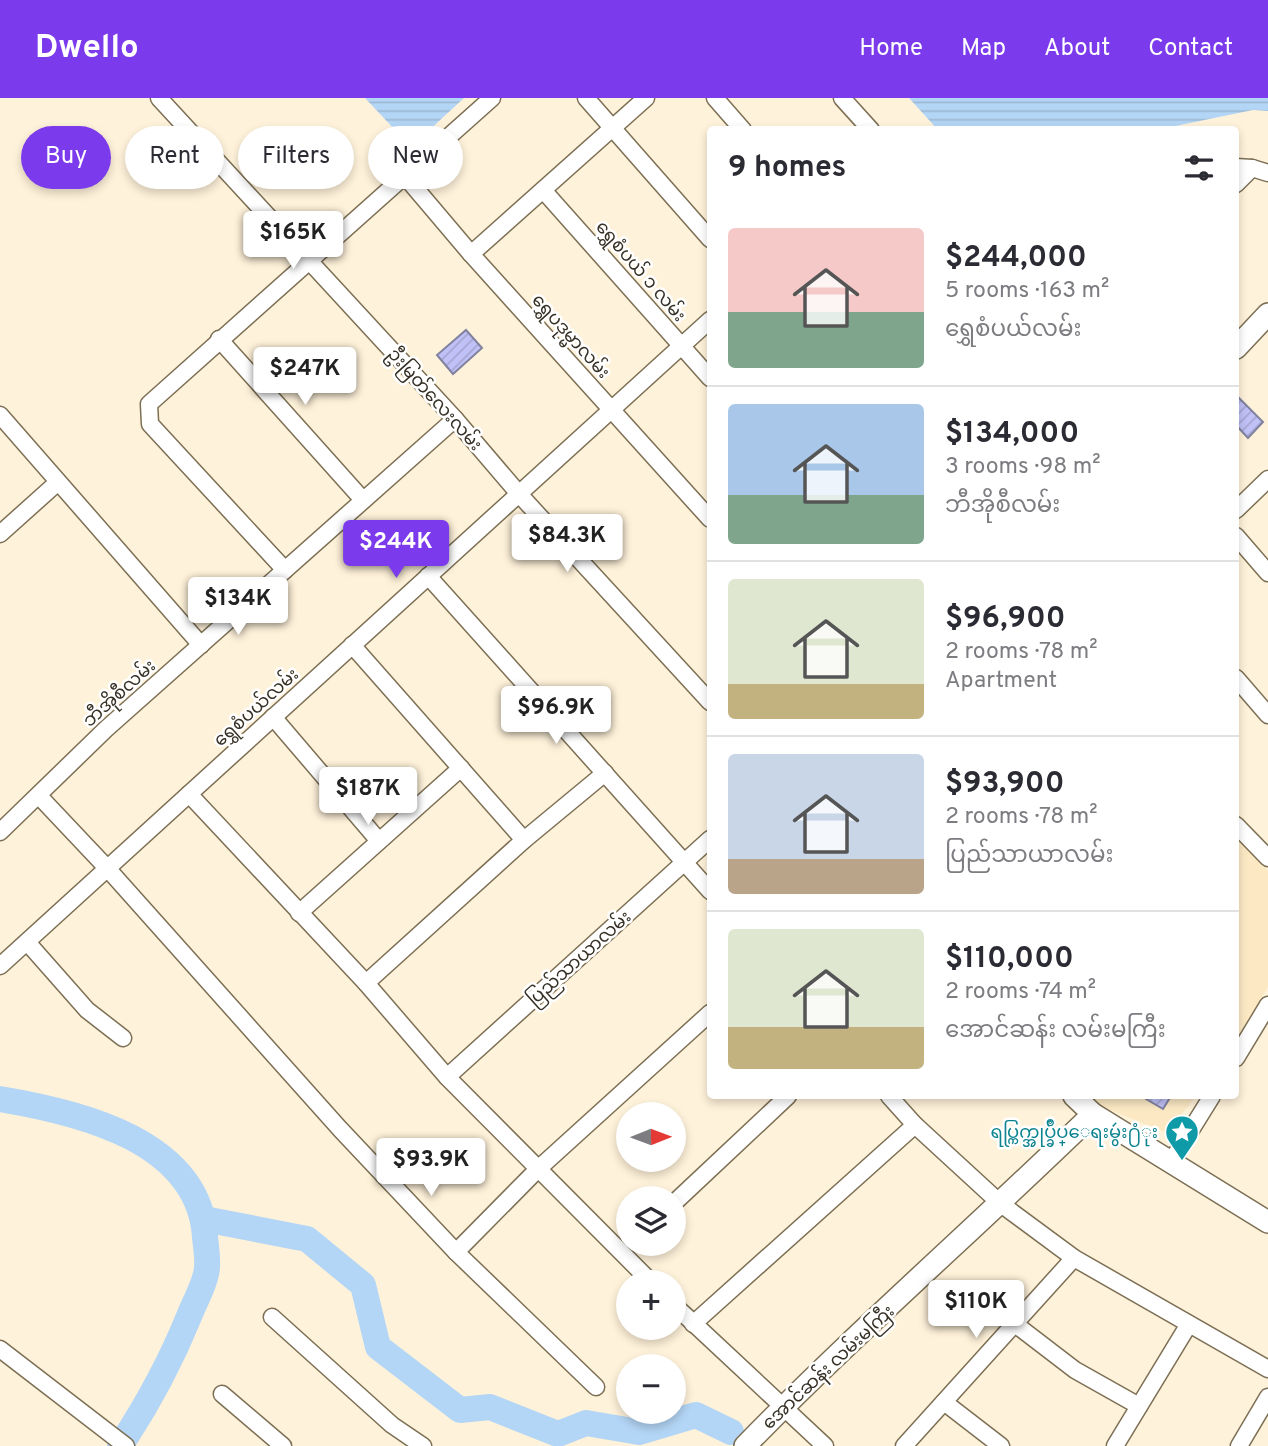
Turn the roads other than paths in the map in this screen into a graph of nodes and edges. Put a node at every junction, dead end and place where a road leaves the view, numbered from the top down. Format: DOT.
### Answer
graph roads {
  1 [pos="159,98"];
  2 [pos="492,98"];
  3 [pos="586,98"];
  4 [pos="646,98"];
  5 [pos="715,98"];
  6 [pos="842,98"];
  7 [pos="461,126"];
  8 [pos="740,126"];
  9 [pos="867,126"];
  10 [pos="612,128"];
  11 [pos="1244,168"];
  12 [pos="1268,173"];
  13 [pos="390,189"];
  14 [pos="416,189"];
  15 [pos="543,190"];
  16 [pos="707,236"];
  17 [pos="471,254"];
  18 [pos="308,260"];
  19 [pos="1268,314"];
  20 [pos="707,323"];
  21 [pos="219,339"];
  22 [pos="1239,345"];
  23 [pos="681,346"];
  24 [pos="707,375"];
  25 [pos="612,410"];
  26 [pos="0,415"];
  27 [pos="455,419"];
  28 [pos="1268,479"];
  29 [pos="58,482"];
  30 [pos="519,494"];
  31 [pos="363,500"];
  32 [pos="1239,507"];
  33 [pos="707,516"];
  34 [pos="0,534"];
  35 [pos="1239,539"];
  36 [pos="285,570"];
  37 [pos="1268,573"];
  38 [pos="428,576"];
  39 [pos="201,645"];
  40 [pos="352,645"];
  41 [pos="1239,681"];
  42 [pos="707,699"];
  43 [pos="1268,715"];
  44 [pos="273,717"];
  45 [pos="461,768"];
  46 [pos="605,773"];
  47 [pos="189,794"];
  48 [pos="38,796"];
  49 [pos="1239,828"];
  50 [pos="0,832"];
  51 [pos="524,840"];
  52 [pos="379,841"];
  53 [pos="707,842"];
  54 [pos="1268,858"];
  55 [pos="684,861"];
  56 [pos="107,868"];
  57 [pos="707,888"];
  58 [pos="299,913"];
  59 [pos="27,942"];
  60 [pos="0,966"];
  61 [pos="366,983"];
  62 [pos="1268,1005"];
  63 [pos="707,1016"];
  64 [pos="123,1038"];
  65 [pos="1239,1053"];
  66 [pos="447,1077"];
  67 [pos="785,1099"];
  68 [pos="892,1099"];
  69 [pos="1077,1099"];
  70 [pos="1210,1099"];
  71 [pos="1093,1114"];
  72 [pos="915,1125"];
  73 [pos="1171,1162"];
  74 [pos="538,1170"];
  75 [pos="686,1192"];
  76 [pos="1001,1204"];
  77 [pos="1266,1215"];
  78 [pos="616,1240"];
  79 [pos="456,1252"];
  80 [pos="631,1256"];
  81 [pos="1074,1258"];
  82 [pos="642,1270"];
  83 [pos="272,1317"];
  84 [pos="686,1318"];
  85 [pos="692,1324"];
  86 [pos="1015,1324"];
  87 [pos="1189,1324"];
  88 [pos="0,1349"];
  89 [pos="1268,1369"];
  90 [pos="596,1387"];
  91 [pos="222,1394"];
  92 [pos="1268,1397"];
  93 [pos="944,1402"];
  94 [pos="1139,1406"];
  95 [pos="782,1408"];
  96 [pos="126,1446"];
  97 [pos="283,1446"];
  98 [pos="423,1446"];
  99 [pos="745,1446"];
  100 [pos="825,1446"];
  101 [pos="904,1446"];
  102 [pos="1001,1446"];
  103 [pos="1115,1446"];
  104 [pos="1239,1446"];
  1 -- 18 [label="street, ဦးမြတ်လေးလမ်း"];
  2 -- 7 [label="street"];
  3 -- 10 [label="street"];
  4 -- 10 [label="street"];
  5 -- 8 [label="street"];
  6 -- 9 [label="street"];
  10 -- 15 [label="street"];
  10 -- 16 [label="street"];
  11 -- 12 [label="street"];
  13 -- 18 [label="street"];
  14 -- 17 [label="street, ရွှေပဒုမ္မာလမ်း"];
  15 -- 17 [label="street"];
  15 -- 23 [label="street, ရွှေစံပယ် ၁ လမ်း"];
  17 -- 25 [label="street, ရွှေပဒုမ္မာလမ်း"];
  18 -- 21 [label="street"];
  18 -- 27 [label="street, ဦးမြတ်လေးလမ်း"];
  19 -- 22 [label="main road"];
  20 -- 23 [label="street, ရွှေစံပယ်လမ်း"];
  21 -- 31 [label="street"];
  21 -- 36 [label="street"];
  23 -- 24 [label="street, ရွှေစံပယ် ၁ လမ်း"];
  23 -- 25 [label="street, ရွှေစံပယ်လမ်း"];
  25 -- 30 [label="street, ရွှေစံပယ်လမ်း"];
  25 -- 33 [label="street, ရွှေပဒုမ္မာလမ်း"];
  26 -- 29 [label="street"];
  27 -- 30 [label="street, ဦးမြတ်လေးလမ်း"];
  27 -- 31 [label="street, ဘီအိုစီလမ်း"];
  28 -- 32 [label="street"];
  29 -- 34 [label="street"];
  29 -- 39 [label="street"];
  30 -- 38 [label="street, ရွှေစံပယ်လမ်း"];
  30 -- 42 [label="street, ဦးမြတ်လေးလမ်း"];
  31 -- 36 [label="street, ဘီအိုစီလမ်း"];
  35 -- 37 [label="street"];
  36 -- 39 [label="street, ဘီအိုစီလမ်း"];
  38 -- 40 [label="street, ရွှေစံပယ်လမ်း"];
  38 -- 46 [label="street"];
  39 -- 48 [label="street, ဘီအိုစီလမ်း"];
  40 -- 44 [label="street, ရွှေစံပယ်လမ်း"];
  40 -- 45 [label="street"];
  41 -- 43 [label="street"];
  44 -- 47 [label="street, ရွှေစံပယ်လမ်း"];
  44 -- 52 [label="street"];
  45 -- 51 [label="street"];
  45 -- 52 [label="street"];
  46 -- 51 [label="street"];
  46 -- 55 [label="street"];
  47 -- 56 [label="street, ရွှေစံပယ်လမ်း"];
  47 -- 58 [label="street"];
  48 -- 50 [label="street, ဘီအိုစီလမ်း"];
  48 -- 56 [label="street"];
  49 -- 54 [label="street"];
  51 -- 61 [label="street"];
  52 -- 58 [label="street"];
  53 -- 55 [label="street, ပြည်သာယာလမ်း"];
  55 -- 57 [label="street"];
  55 -- 66 [label="street, ပြည်သာယာလမ်း"];
  56 -- 59 [label="street, ရွှေစံပယ်လမ်း"];
  56 -- 79 [label="street"];
  58 -- 61 [label="street"];
  59 -- 60 [label="street, ရွှေစံပယ်လမ်း"];
  59 -- 64 [label="street"];
  61 -- 66 [label="street"];
  62 -- 65 [label="street"];
  63 -- 74 [label="street"];
  66 -- 74 [label="street"];
  67 -- 75 [label="street"];
  68 -- 72 [label="street"];
  69 -- 71 [label="main road"];
  70 -- 73 [label="street"];
  71 -- 73 [label="main road"];
  71 -- 76 [label="main road, အောင်ဆန်း လမ်းမကြီး"];
  72 -- 76 [label="street"];
  72 -- 85 [label="street"];
  73 -- 77 [label="main road"];
  74 -- 78 [label="street"];
  74 -- 79 [label="street"];
  76 -- 81 [label="street"];
  76 -- 95 [label="main road, အောင်ဆန်း လမ်းမကြီး"];
  79 -- 90 [label="street"];
  80 -- 82 [label="street"];
  81 -- 86 [label="street"];
  81 -- 87 [label="street"];
  83 -- 98 [label="street"];
  84 -- 85 [label="street"];
  85 -- 95 [label="street"];
  86 -- 93 [label="street"];
  86 -- 94 [label="street"];
  87 -- 89 [label="street"];
  87 -- 94 [label="street"];
  88 -- 96 [label="street"];
  91 -- 97 [label="street"];
  92 -- 104 [label="street"];
  93 -- 101 [label="street"];
  93 -- 102 [label="street"];
  94 -- 103 [label="street"];
  95 -- 99 [label="main road, အောင်ဆန်း လမ်းမကြီး"];
  95 -- 100 [label="street"];
}
